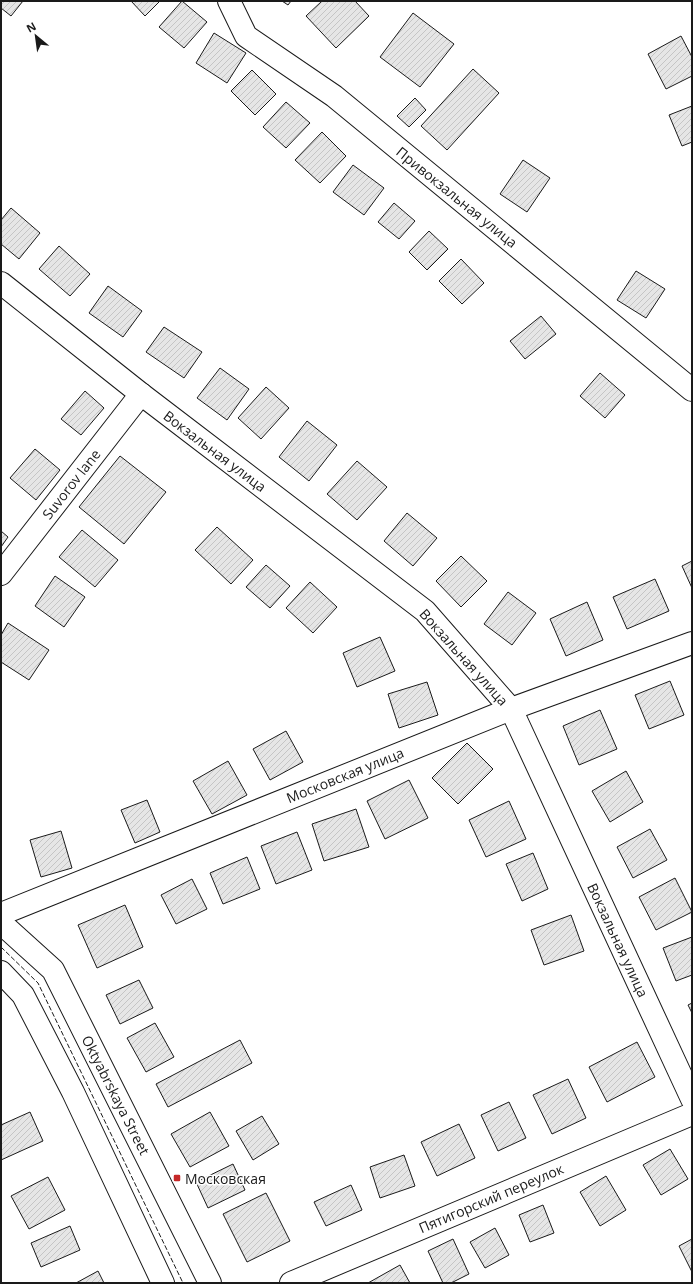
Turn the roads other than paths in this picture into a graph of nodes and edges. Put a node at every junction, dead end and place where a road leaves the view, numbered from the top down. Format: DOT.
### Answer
graph roads {
  1 [pos="229,1"];
  2 [pos="1,283"];
  3 [pos="692,390"];
  4 [pos="142,394"];
  5 [pos="1,574"];
  6 [pos="692,642"];
  7 [pos="510,709"];
  8 [pos="1,914"];
  9 [pos="1,923"];
  10 [pos="1,972"];
  11 [pos="692,1099"];
  12 [pos="692,1114"];
  13 [pos="163,1283"];
  14 [pos="210,1283"];
  15 [pos="291,1283"];
  1 -- 3 [label="street, Привокзальная улица"];
  2 -- 4 [label="street, Вокзальная улица"];
  4 -- 5 [label="street, Suvorov lane"];
  4 -- 7 [label="street, Вокзальная улица"];
  6 -- 7 [label="street, Московская улица"];
  7 -- 8 [label="street, Московская улица"];
  7 -- 11 [label="street, Вокзальная улица"];
  9 -- 14 [label="street, Oktyabrskaya Street"];
  10 -- 13 [label="street"];
  12 -- 15 [label="street, Пятигорский переулок"];
}
